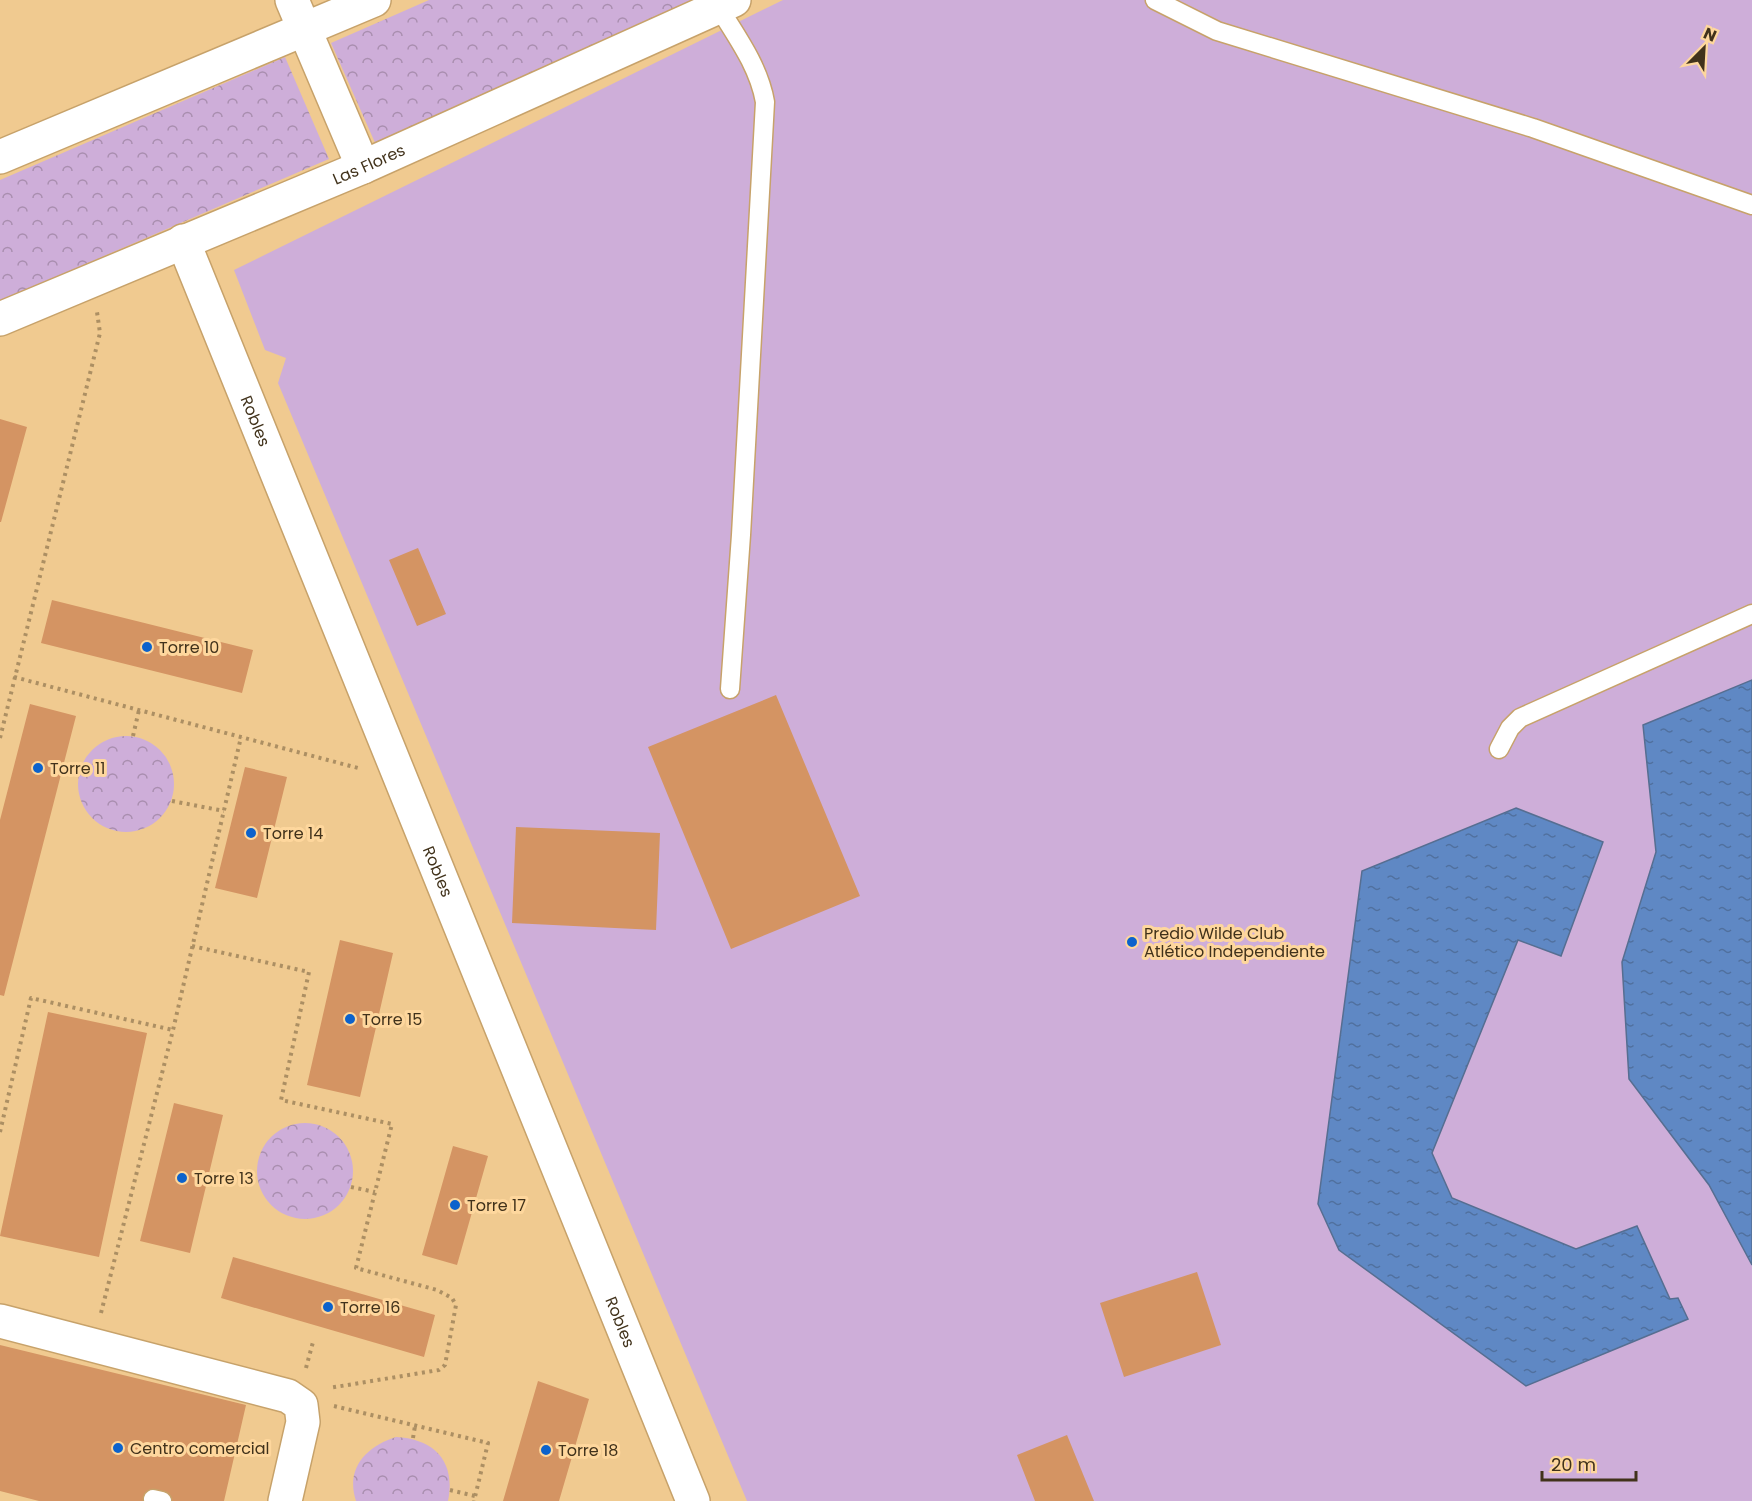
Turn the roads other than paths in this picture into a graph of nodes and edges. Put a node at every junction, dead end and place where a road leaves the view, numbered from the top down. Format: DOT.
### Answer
graph roads {
  1 [pos="292,0"];
  2 [pos="374,0"];
  3 [pos="1155,0"];
  4 [pos="727,4"];
  5 [pos="305,30"];
  6 [pos="0,157"];
  7 [pos="363,166"];
  8 [pos="1752,205"];
  9 [pos="183,241"];
  10 [pos="0,320"];
  11 [pos="1752,614"];
  12 [pos="730,689"];
  13 [pos="1499,749"];
  14 [pos="0,1321"];
  15 [pos="285,1501"];
  16 [pos="693,1501"];
  1 -- 5 [label="street"];
  2 -- 5 [label="street"];
  3 -- 8 [label="lane"];
  4 -- 7 [label="street, Las Flores"];
  4 -- 12 [label="lane"];
  5 -- 6 [label="street"];
  5 -- 7 [label="street"];
  7 -- 9 [label="street, Las Flores"];
  9 -- 10 [label="street, Las Flores"];
  9 -- 16 [label="street, Robles"];
  11 -- 13 [label="lane"];
  14 -- 15 [label="street"];
}
